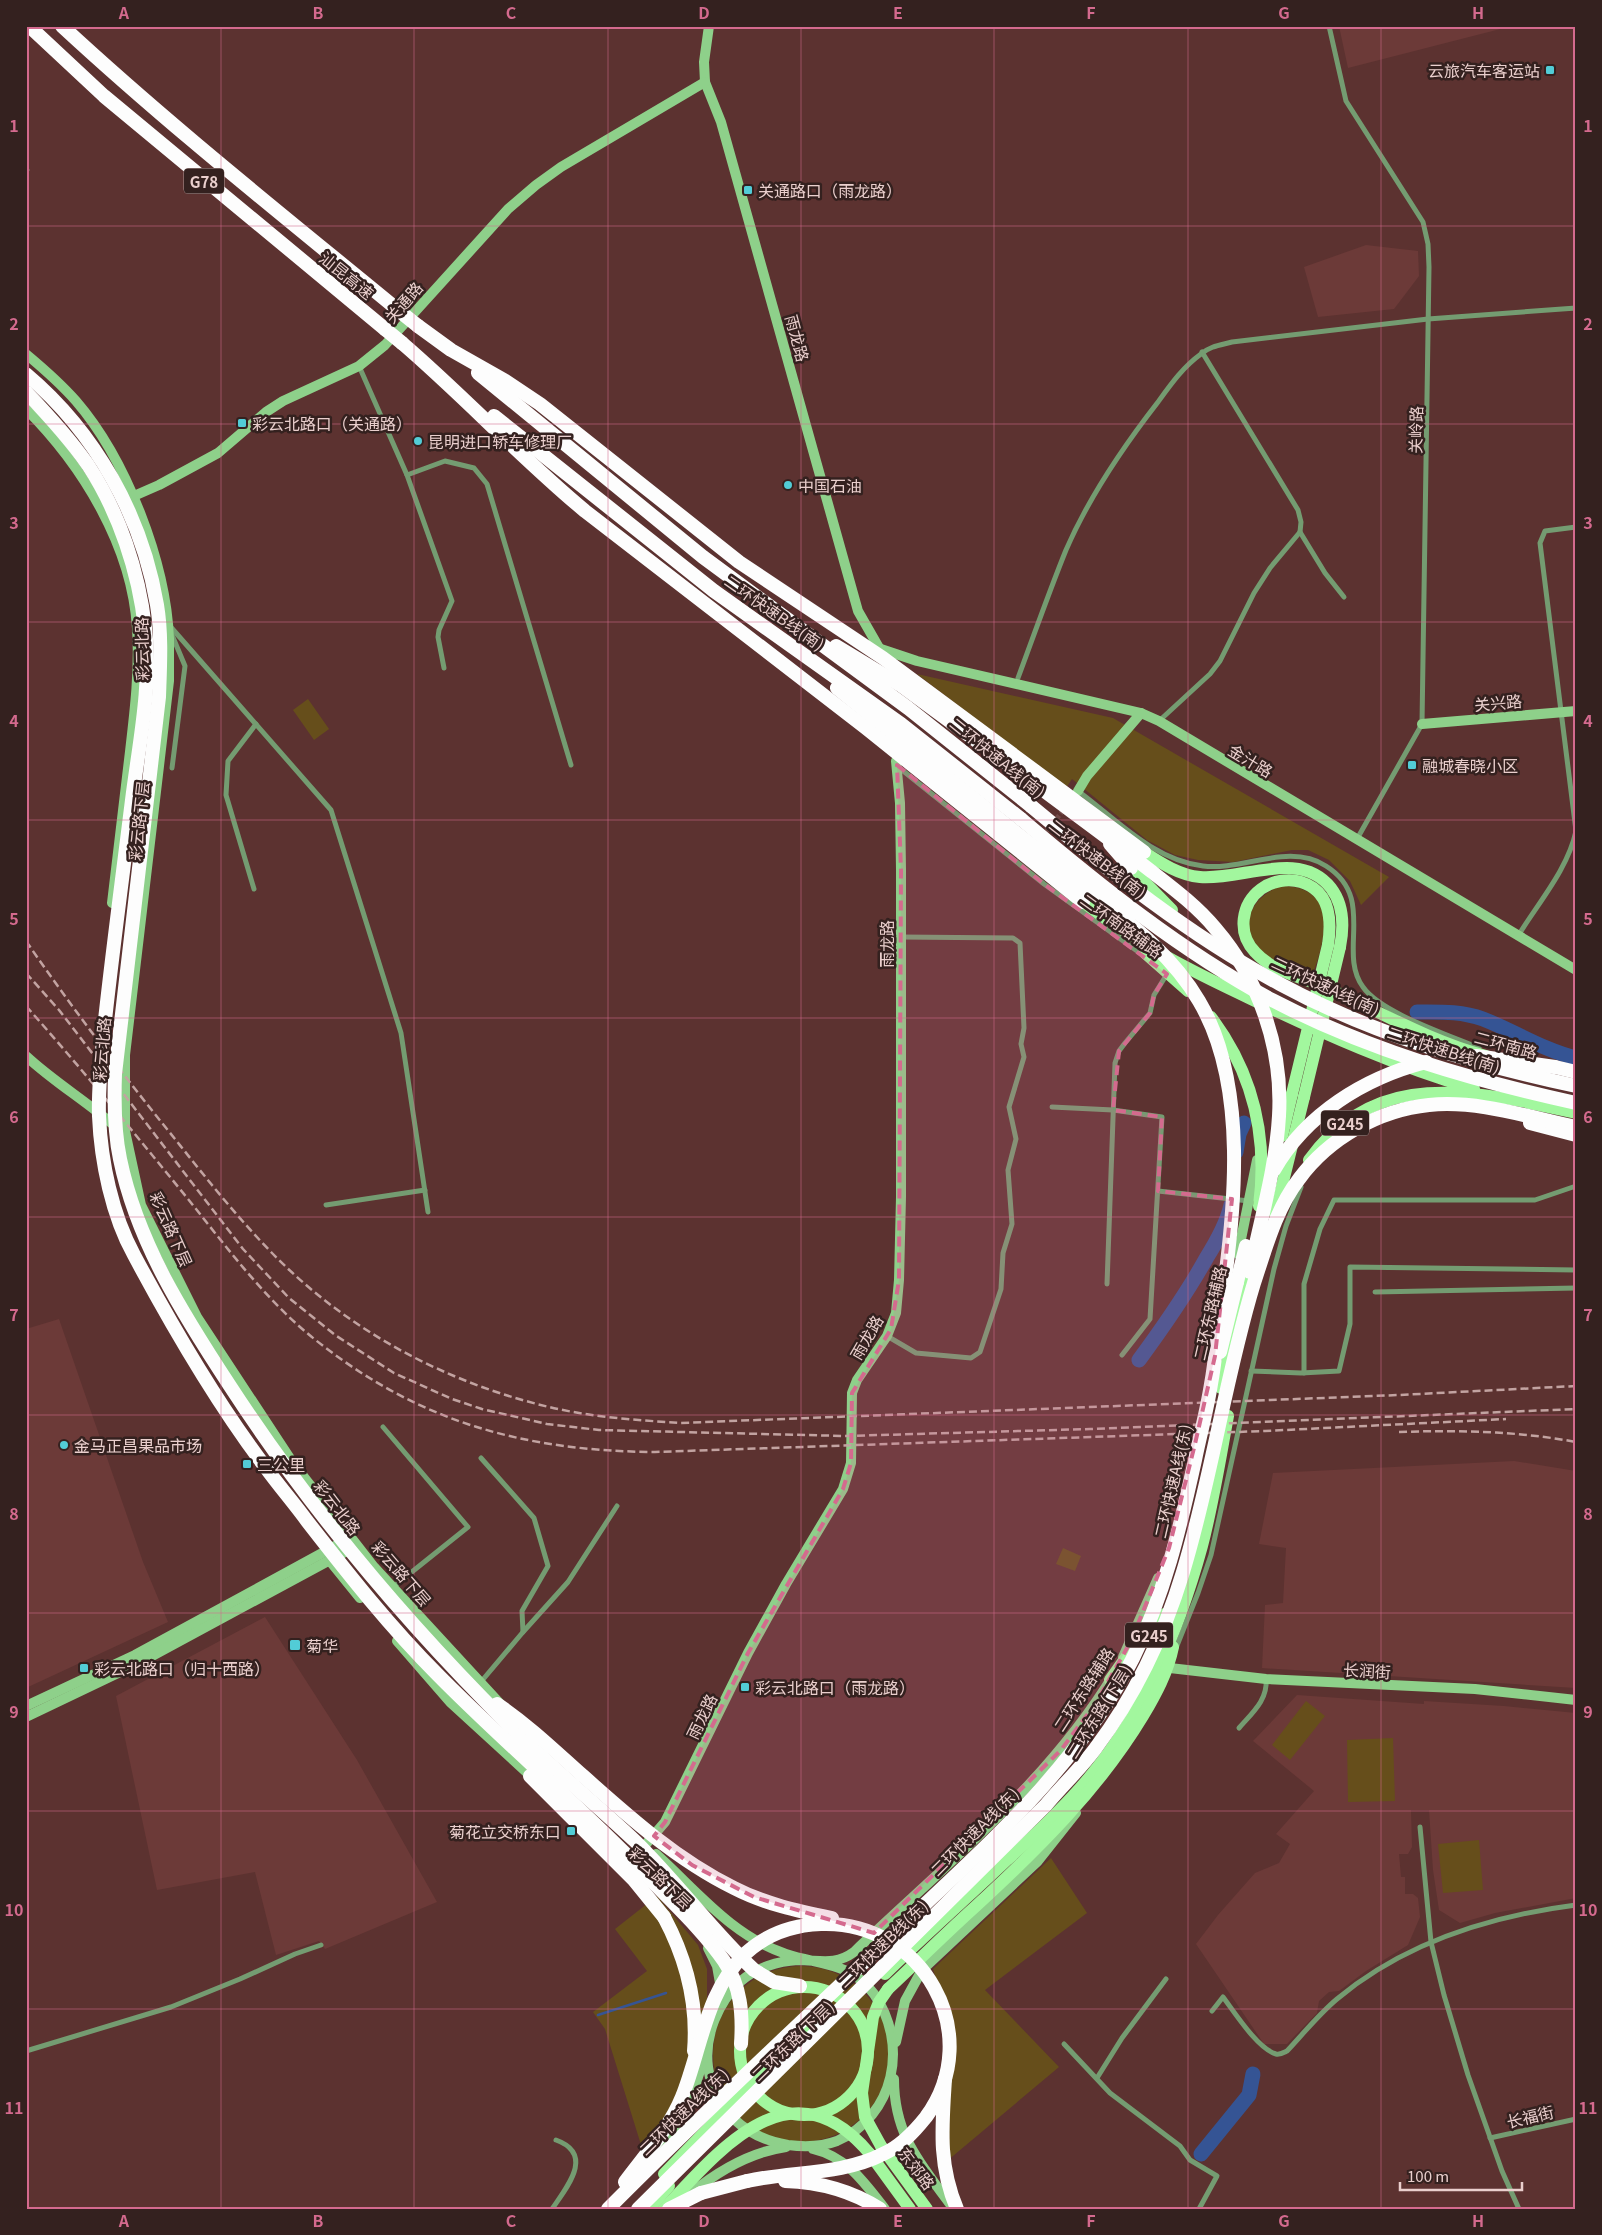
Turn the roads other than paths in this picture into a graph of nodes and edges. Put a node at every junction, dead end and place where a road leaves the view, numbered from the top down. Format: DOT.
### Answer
graph roads {
  1 [pos="29,26"];
  2 [pos="62,26"];
  3 [pos="709,26"];
  4 [pos="1329,26"];
  5 [pos="705,82"];
  6 [pos="1576,308"];
  7 [pos="1428,319"];
  8 [pos="418,326"];
  9 [pos="402,342"];
  10 [pos="1202,352"];
  11 [pos="26,354"];
  12 [pos="359,366"];
  13 [pos="26,374"];
  14 [pos="26,392"];
  15 [pos="26,409"];
  16 [pos="407,475"];
  17 [pos="133,497"];
  18 [pos="101,511"];
  19 [pos="663,525"];
  20 [pos="1576,527"];
  21 [pos="1300,532"];
  22 [pos="651,542"];
  23 [pos="730,577"];
  24 [pos="1344,597"];
  25 [pos="739,610"];
  26 [pos="167,623"];
  27 [pos="881,651"];
  28 [pos="444,668"];
  29 [pos="1018,678"];
  30 [pos="1576,711"];
  31 [pos="1560,712"];
  32 [pos="1142,714"];
  33 [pos="1159,722"];
  34 [pos="256,724"];
  35 [pos="1422,724"];
  36 [pos="896,763"];
  37 [pos="571,765"];
  38 [pos="172,768"];
  39 [pos="1026,771"];
  40 [pos="1077,792"];
  41 [pos="1356,841"];
  42 [pos="1144,852"];
  43 [pos="1131,868"];
  44 [pos="254,889"];
  45 [pos="1083,902"];
  46 [pos="1518,936"];
  47 [pos="900,937"];
  48 [pos="1334,946"];
  49 [pos="1576,970"];
  50 [pos="1167,974"];
  51 [pos="1207,1012"];
  52 [pos="1460,1049"];
  53 [pos="26,1056"];
  54 [pos="1572,1075"];
  55 [pos="1576,1086"];
  56 [pos="1576,1103"];
  57 [pos="1444,1104"];
  58 [pos="1537,1104"];
  59 [pos="94,1108"];
  60 [pos="1052,1108"];
  61 [pos="1113,1110"];
  62 [pos="1256,1110"];
  63 [pos="1576,1113"];
  64 [pos="1576,1127"];
  65 [pos="1339,1128"];
  66 [pos="1576,1135"];
  67 [pos="127,1137"];
  68 [pos="1576,1186"];
  69 [pos="425,1190"];
  70 [pos="1158,1191"];
  71 [pos="1246,1201"];
  72 [pos="326,1205"];
  73 [pos="428,1212"];
  74 [pos="1576,1270"];
  75 [pos="1108,1284"];
  76 [pos="1576,1288"];
  77 [pos="1375,1292"];
  78 [pos="1248,1297"];
  79 [pos="887,1336"];
  80 [pos="1122,1355"];
  81 [pos="1251,1371"];
  82 [pos="1304,1373"];
  83 [pos="1229,1374"];
  84 [pos="1212,1381"];
  85 [pos="383,1427"];
  86 [pos="481,1458"];
  87 [pos="617,1506"];
  88 [pos="354,1541"];
  89 [pos="327,1556"];
  90 [pos="1178,1582"];
  91 [pos="392,1587"];
  92 [pos="1178,1601"];
  93 [pos="523,1632"];
  94 [pos="451,1665"];
  95 [pos="1164,1666"];
  96 [pos="438,1676"];
  97 [pos="1266,1679"];
  98 [pos="1110,1680"];
  99 [pos="480,1683"];
  100 [pos="1576,1700"];
  101 [pos="26,1706"];
  102 [pos="1124,1716"];
  103 [pos="26,1717"];
  104 [pos="1239,1728"];
  105 [pos="1108,1767"];
  106 [pos="1420,1827"];
  107 [pos="646,1846"];
  108 [pos="628,1865"];
  109 [pos="1576,1905"];
  110 [pos="876,1934"];
  111 [pos="1431,1942"];
  112 [pos="320,1945"];
  113 [pos="815,1961"];
  114 [pos="1166,1978"];
  115 [pos="800,1986"];
  116 [pos="1212,2011"];
  117 [pos="710,2036"];
  118 [pos="741,2044"];
  119 [pos="1064,2044"];
  120 [pos="26,2051"];
  121 [pos="894,2062"];
  122 [pos="693,2064"];
  123 [pos="866,2065"];
  124 [pos="946,2071"];
  125 [pos="1096,2078"];
  126 [pos="805,2115"];
  127 [pos="1576,2119"];
  128 [pos="1490,2138"];
  129 [pos="556,2140"];
  130 [pos="798,2146"];
  131 [pos="747,2181"];
  132 [pos="552,2209"];
  133 [pos="607,2209"];
  134 [pos="634,2209"];
  135 [pos="638,2209"];
  136 [pos="649,2209"];
  137 [pos="664,2209"];
  138 [pos="669,2209"];
  139 [pos="675,2209"];
  140 [pos="880,2209"];
  141 [pos="885,2209"];
  142 [pos="910,2209"];
  143 [pos="928,2209"];
  144 [pos="953,2209"];
  145 [pos="957,2209"];
  146 [pos="1198,2209"];
  147 [pos="1519,2209"];
  1 -- 9 [label="highway, 汕昆高速 / G78, bridge"];
  2 -- 8 [label="highway, 汕昆高速 / G78, bridge"];
  3 -- 5 [label="street, 雨龙路"];
  4 -- 7 [label="street, 关岭路"];
  5 -- 12 [label="street, 关通路"];
  5 -- 27 [label="street, 雨龙路"];
  6 -- 7 [label="street"];
  7 -- 10 [label="street"];
  7 -- 35 [label="street, 关岭路"];
  8 -- 19 [label="highway, 汕昆高速 / G78"];
  8 -- 39 [label="highway"];
  9 -- 22 [label="highway, 汕昆高速 / G78"];
  9 -- 45 [label="highway"];
  10 -- 21 [label="street"];
  10 -- 29 [label="street"];
  11 -- 17 [label="street, 彩云路下层 / G245"];
  12 -- 16 [label="street"];
  12 -- 17 [label="street, 关通路"];
  13 -- 94 [label="highway, 彩云北路, bridge"];
  14 -- 96 [label="highway, 彩云北路, bridge"];
  15 -- 18 [label="street, 彩云路下层 / G245"];
  16 -- 28 [label="street"];
  16 -- 37 [label="street"];
  17 -- 18 [label="street, 关通路"];
  17 -- 26 [label="street, 彩云路下层 / G245"];
  18 -- 59 [label="street, 彩云路下层 / G245"];
  19 -- 23 [label="highway, 二环快速A线(南)"];
  20 -- 31 [label="street"];
  21 -- 24 [label="street"];
  21 -- 33 [label="street"];
  22 -- 25 [label="highway, 二环快速B线(南)"];
  23 -- 39 [label="highway"];
  23 -- 55 [label="highway, 二环快速A线(南), bridge"];
  25 -- 56 [label="highway, 二环快速B线(南), bridge"];
  25 -- 84 [label="highway, bridge"];
  26 -- 34 [label="street"];
  26 -- 38 [label="street"];
  26 -- 67 [label="street, 彩云路下层 / G245"];
  27 -- 32 [label="street, 金汁路"];
  30 -- 31 [label="street, 关兴路"];
  31 -- 35 [label="street, 关兴路"];
  31 -- 46 [label="street"];
  32 -- 33 [label="street, 金汁路"];
  32 -- 40 [label="street"];
  33 -- 41 [label="street, 金汁路"];
  34 -- 44 [label="street"];
  34 -- 69 [label="street"];
  35 -- 41 [label="street, 关岭路"];
  36 -- 47 [label="street, 雨龙路"];
  36 -- 50 [label="street, 二环南路辅路"];
  39 -- 42 [label="highway"];
  39 -- 43 [label="highway"];
  39 -- 83 [label="highway, bridge"];
  40 -- 54 [label="street"];
  41 -- 46 [label="street, 金汁路"];
  42 -- 48 [label="main road"];
  43 -- 52 [label="main road"];
  45 -- 51 [label="main road"];
  45 -- 58 [label="main road"];
  46 -- 49 [label="street, 金汁路"];
  47 -- 79 [label="street, 雨龙路"];
  47 -- 79 [label="street"];
  48 -- 52 [label="main road, 二环南路"];
  48 -- 78 [label="main road, bridge"];
  50 -- 51 [label="street, 二环南路辅路"];
  50 -- 61 [label="street"];
  51 -- 62 [label="main road"];
  52 -- 54 [label="main road, 二环南路"];
  53 -- 59 [label="street"];
  54 -- 84 [label="highway, bridge"];
  57 -- 64 [label="highway, bridge"];
  57 -- 66 [label="highway, bridge"];
  57 -- 83 [label="highway, bridge"];
  58 -- 63 [label="main road, G245"];
  58 -- 65 [label="main road, G245"];
  59 -- 67 [label="street"];
  59 -- 89 [label="street, 彩云路下层 / G245"];
  60 -- 61 [label="street"];
  61 -- 70 [label="street"];
  61 -- 75 [label="street"];
  62 -- 71 [label="street, 二环东路辅路"];
  62 -- 78 [label="main road"];
  65 -- 78 [label="main road, G245"];
  65 -- 81 [label="street"];
  67 -- 88 [label="street, 彩云路下层 / G245"];
  68 -- 82 [label="street"];
  69 -- 72 [label="street"];
  69 -- 73 [label="street"];
  70 -- 71 [label="street"];
  70 -- 80 [label="street"];
  71 -- 98 [label="street, 二环东路辅路"];
  74 -- 82 [label="street"];
  76 -- 77 [label="street"];
  78 -- 90 [label="main road, 二环东路(下层) / G245"];
  78 -- 92 [label="main road, 二环东路(下层) / G245"];
  79 -- 107 [label="street, 雨龙路"];
  81 -- 82 [label="street"];
  81 -- 95 [label="street"];
  83 -- 135 [label="highway, 二环快速B线(东), bridge"];
  84 -- 133 [label="highway, 二环快速A线(东), bridge"];
  85 -- 91 [label="street"];
  86 -- 93 [label="street"];
  87 -- 93 [label="street"];
  88 -- 89 [label="street"];
  88 -- 91 [label="street, 彩云路下层 / G245"];
  89 -- 101 [label="street"];
  89 -- 103 [label="street"];
  89 -- 108 [label="street, 彩云路下层 / G245"];
  90 -- 92 [label="main road, 二环东路(下层) / G245"];
  90 -- 98 [label="main road, G245"];
  91 -- 99 [label="street, 彩云路下层 / G245"];
  92 -- 95 [label="main road, G245"];
  92 -- 102 [label="main road, 二环东路(下层)"];
  93 -- 99 [label="street"];
  94 -- 110 [label="highway, bridge"];
  94 -- 115 [label="highway, bridge"];
  95 -- 97 [label="street, 长润街"];
  95 -- 102 [label="main road, 二环东路(下层)"];
  95 -- 105 [label="main road, G245"];
  96 -- 118 [label="highway, bridge"];
  96 -- 122 [label="highway, bridge"];
  97 -- 100 [label="street, 长润街"];
  97 -- 104 [label="street"];
  98 -- 113 [label="street, 二环东路辅路 / G245"];
  99 -- 107 [label="street, 彩云路下层 / G245"];
  102 -- 134 [label="main road, 二环东路(下层), bridge"];
  102 -- 136 [label="main road, 二环东路(下层), bridge"];
  105 -- 121 [label="street, G245"];
  105 -- 123 [label="main road, bridge"];
  106 -- 111 [label="street"];
  107 -- 108 [label="street, 雨龙路"];
  107 -- 113 [label="street, 彩云路下层 / G245"];
  108 -- 117 [label="street, 彩云路下层 / G245"];
  109 -- 111 [label="street"];
  110 -- 122 [label="highway, bridge"];
  110 -- 124 [label="highway, bridge"];
  111 -- 116 [label="street"];
  111 -- 128 [label="street"];
  112 -- 120 [label="street"];
  113 -- 117 [label="street"];
  113 -- 121 [label="street"];
  114 -- 125 [label="street"];
  115 -- 118 [label="main road, bridge"];
  115 -- 123 [label="main road, bridge"];
  117 -- 130 [label="street, G245"];
  117 -- 133 [label="street"];
  118 -- 126 [label="main road, bridge"];
  119 -- 125 [label="street"];
  121 -- 130 [label="street, G245"];
  121 -- 144 [label="street"];
  122 -- 133 [label="highway, bridge"];
  123 -- 126 [label="main road, bridge"];
  123 -- 143 [label="main road, 东郊路, bridge"];
  124 -- 131 [label="highway, bridge"];
  124 -- 145 [label="highway, bridge"];
  125 -- 146 [label="street"];
  126 -- 137 [label="main road, bridge"];
  126 -- 142 [label="main road, 东郊路, bridge"];
  127 -- 128 [label="street, 长福街"];
  128 -- 147 [label="street"];
  129 -- 132 [label="street"];
  130 -- 139 [label="street"];
  130 -- 141 [label="street"];
  131 -- 138 [label="highway, bridge"];
  131 -- 140 [label="highway, bridge"];
}
